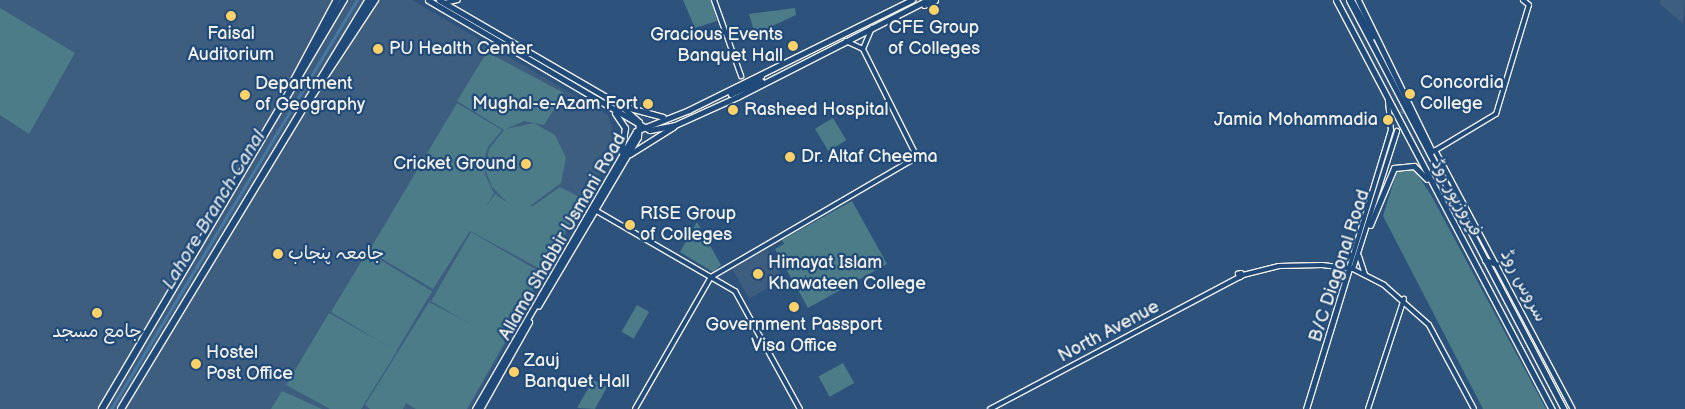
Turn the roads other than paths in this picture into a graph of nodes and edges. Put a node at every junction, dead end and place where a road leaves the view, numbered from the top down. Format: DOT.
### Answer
graph roads {
  1 [pos="337,0"];
  2 [pos="344,0"];
  3 [pos="369,0"];
  4 [pos="376,0"];
  5 [pos="428,0"];
  6 [pos="457,0"];
  7 [pos="714,0"];
  8 [pos="912,0"];
  9 [pos="927,0"];
  10 [pos="935,0"];
  11 [pos="1336,0"];
  12 [pos="1354,0"];
  13 [pos="1523,0"];
  14 [pos="441,1"];
  15 [pos="913,7"];
  16 [pos="459,11"];
  17 [pos="872,27"];
  18 [pos="844,40"];
  19 [pos="863,49"];
  20 [pos="772,68"];
  21 [pos="1393,75"];
  22 [pos="741,76"];
  23 [pos="776,76"];
  24 [pos="1388,97"];
  25 [pos="284,104"];
  26 [pos="620,105"];
  27 [pos="300,111"];
  28 [pos="614,112"];
  29 [pos="673,117"];
  30 [pos="676,125"];
  31 [pos="640,127"];
  32 [pos="1397,131"];
  33 [pos="1433,152"];
  34 [pos="624,156"];
  35 [pos="1437,191"];
  36 [pos="596,210"];
  37 [pos="1370,225"];
  38 [pos="1353,254"];
  39 [pos="1359,256"];
  40 [pos="1485,260"];
  41 [pos="1496,264"];
  42 [pos="1336,266"];
  43 [pos="1351,269"];
  44 [pos="1365,275"];
  45 [pos="712,277"];
  46 [pos="1404,299"];
  47 [pos="102,409"];
  48 [pos="121,409"];
  49 [pos="475,409"];
  50 [pos="480,409"];
  51 [pos="635,409"];
  52 [pos="800,409"];
  53 [pos="990,409"];
  54 [pos="1307,409"];
  55 [pos="1368,409"];
  56 [pos="1474,409"];
  57 [pos="1552,409"];
  58 [pos="1564,409"];
  59 [pos="1573,409"];
  1 -- 25 [label="highway"];
  2 -- 25 [label="highway"];
  3 -- 27 [label="highway"];
  4 -- 27 [label="highway"];
  5 -- 28 [label="main road"];
  6 -- 14 [label="street"];
  6 -- 16 [label="street"];
  7 -- 22 [label="street"];
  8 -- 20 [label="main road"];
  9 -- 15 [label="main road"];
  10 -- 15 [label="main road"];
  11 -- 24 [label="main road, فیروزپور روڈ"];
  12 -- 21 [label="street"];
  12 -- 33 [label="main road, فیروزپور روڈ"];
  12 -- 33 [label="main road, فیروزپور روڈ"];
  13 -- 33 [label="street"];
  14 -- 16 [label="main road"];
  15 -- 17 [label="main road"];
  16 -- 26 [label="main road"];
  17 -- 18 [label="main road"];
  17 -- 19 [label="street"];
  18 -- 19 [label="street"];
  18 -- 23 [label="main road"];
  19 -- 45 [label="street"];
  20 -- 23 [label="main road"];
  20 -- 29 [label="main road"];
  23 -- 30 [label="main road"];
  24 -- 35 [label="main road, فیروزپور روڈ"];
  24 -- 38 [label="street"];
  25 -- 47 [label="highway"];
  26 -- 29 [label="main road"];
  26 -- 31 [label="main road"];
  27 -- 48 [label="highway"];
  28 -- 31 [label="main road"];
  28 -- 34 [label="main road"];
  29 -- 31 [label="main road"];
  30 -- 31 [label="main road"];
  30 -- 34 [label="main road"];
  31 -- 34 [label="main road, Allama Shabbir Usmani Road"];
  32 -- 37 [label="street, B/C Diagonal Road"];
  33 -- 40 [label="main road, فیروزپور روڈ"];
  33 -- 41 [label="street, سروس روڈ"];
  34 -- 36 [label="main road, Allama Shabbir Usmani Road"];
  34 -- 49 [label="main road, Allama Shabbir Usmani Road"];
  35 -- 37 [label="main road"];
  35 -- 57 [label="main road, فیروزپور روڈ"];
  36 -- 45 [label="street"];
  36 -- 50 [label="main road, Allama Shabbir Usmani Road"];
  37 -- 39 [label="street, B/C Diagonal Road"];
  38 -- 42 [label="street"];
  38 -- 43 [label="street"];
  39 -- 43 [label="street, B/C Diagonal Road"];
  39 -- 44 [label="street"];
  40 -- 41 [label="main road"];
  40 -- 58 [label="main road, فیروزپور روڈ"];
  41 -- 59 [label="street, سروس روڈ"];
  42 -- 43 [label="street, North Avenue"];
  42 -- 53 [label="street, North Avenue"];
  43 -- 44 [label="street, North Avenue"];
  43 -- 54 [label="main road, B/C Diagonal Road"];
  44 -- 46 [label="street, North Avenue"];
  45 -- 51 [label="street"];
  45 -- 52 [label="street"];
  46 -- 55 [label="street"];
  46 -- 56 [label="street, North Avenue"];
}
